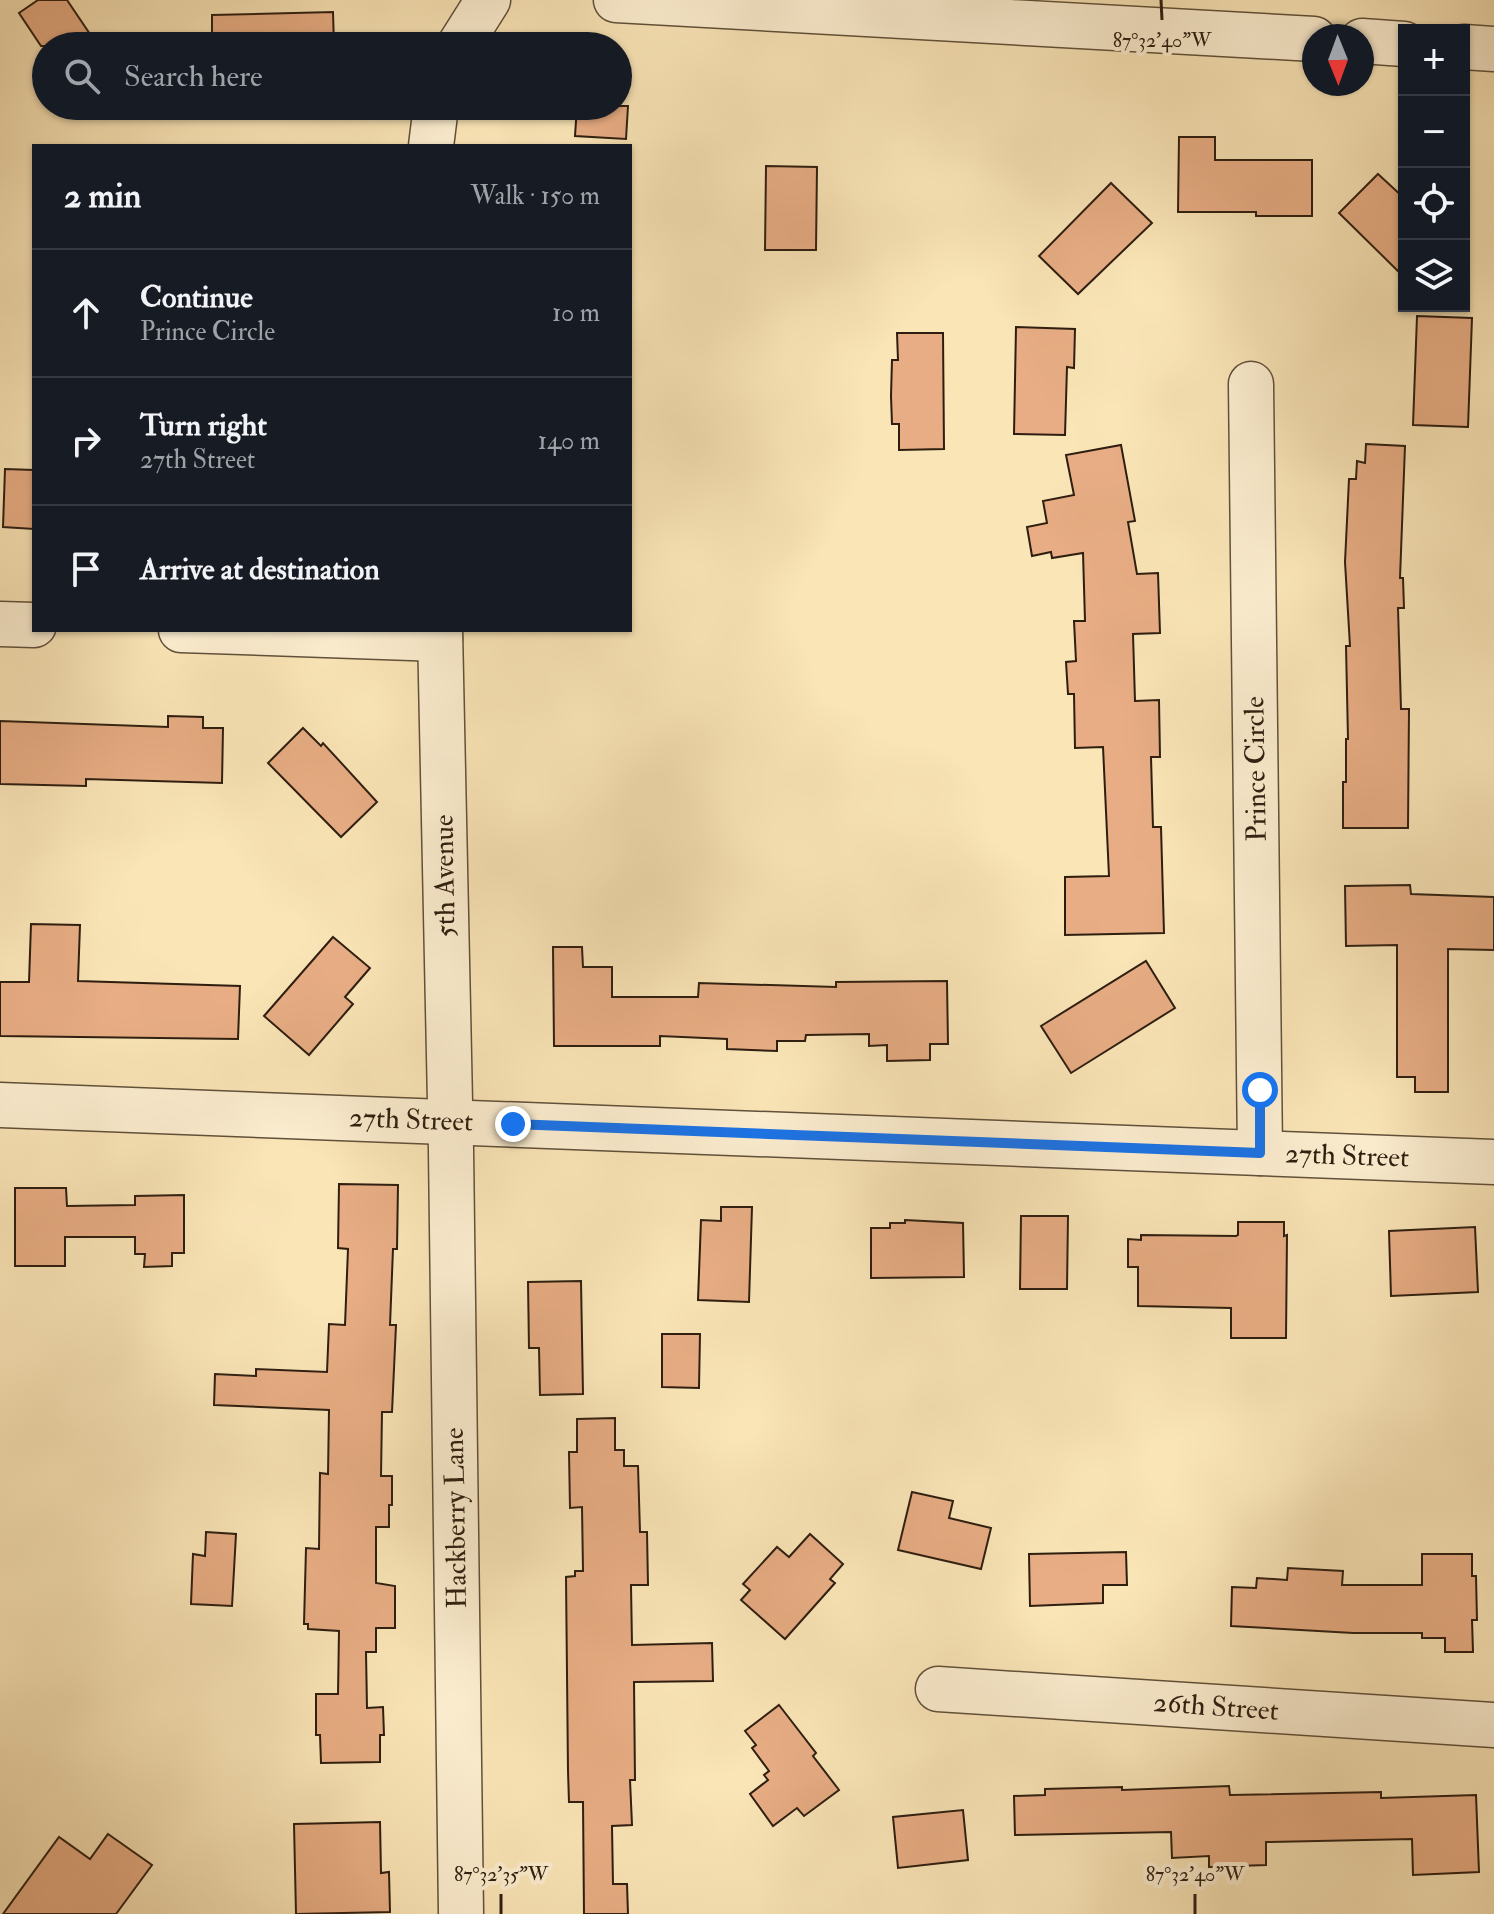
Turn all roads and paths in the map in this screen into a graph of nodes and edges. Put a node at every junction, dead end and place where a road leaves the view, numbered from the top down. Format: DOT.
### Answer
graph roads {
  1 [pos="488,0"];
  2 [pos="616,0"];
  3 [pos="708,3"];
  4 [pos="468,32"];
  5 [pos="1302,38"];
  6 [pos="1374,42"];
  7 [pos="1398,44"];
  8 [pos="1470,47"];
  9 [pos="1494,49"];
  10 [pos="434,120"];
  11 [pos="431,144"];
  12 [pos="1251,384"];
  13 [pos="0,624"];
  14 [pos="32,625"];
  15 [pos="310,632"];
  16 [pos="440,634"];
  17 [pos="0,1105"];
  18 [pos="451,1122"];
  19 [pos="1260,1153"];
  20 [pos="1494,1162"];
  21 [pos="938,1689"];
  22 [pos="1494,1725"];
  23 [pos="461,1914"];
  1 -- 4 [label="street"];
  2 -- 3 [label="street"];
  3 -- 5 [label="street"];
  6 -- 7 [label="street"];
  8 -- 9 [label="street"];
  10 -- 11 [label="street"];
  12 -- 19 [label="street, Prince Circle"];
  13 -- 14 [label="street"];
  15 -- 16 [label="street"];
  16 -- 18 [label="street, 5th Avenue"];
  17 -- 18 [label="street, 27th Street"];
  18 -- 19 [label="street, 27th Street"];
  18 -- 23 [label="street, Hackberry Lane"];
  19 -- 20 [label="street, 27th Street"];
  21 -- 22 [label="street, 26th Street"];
}
